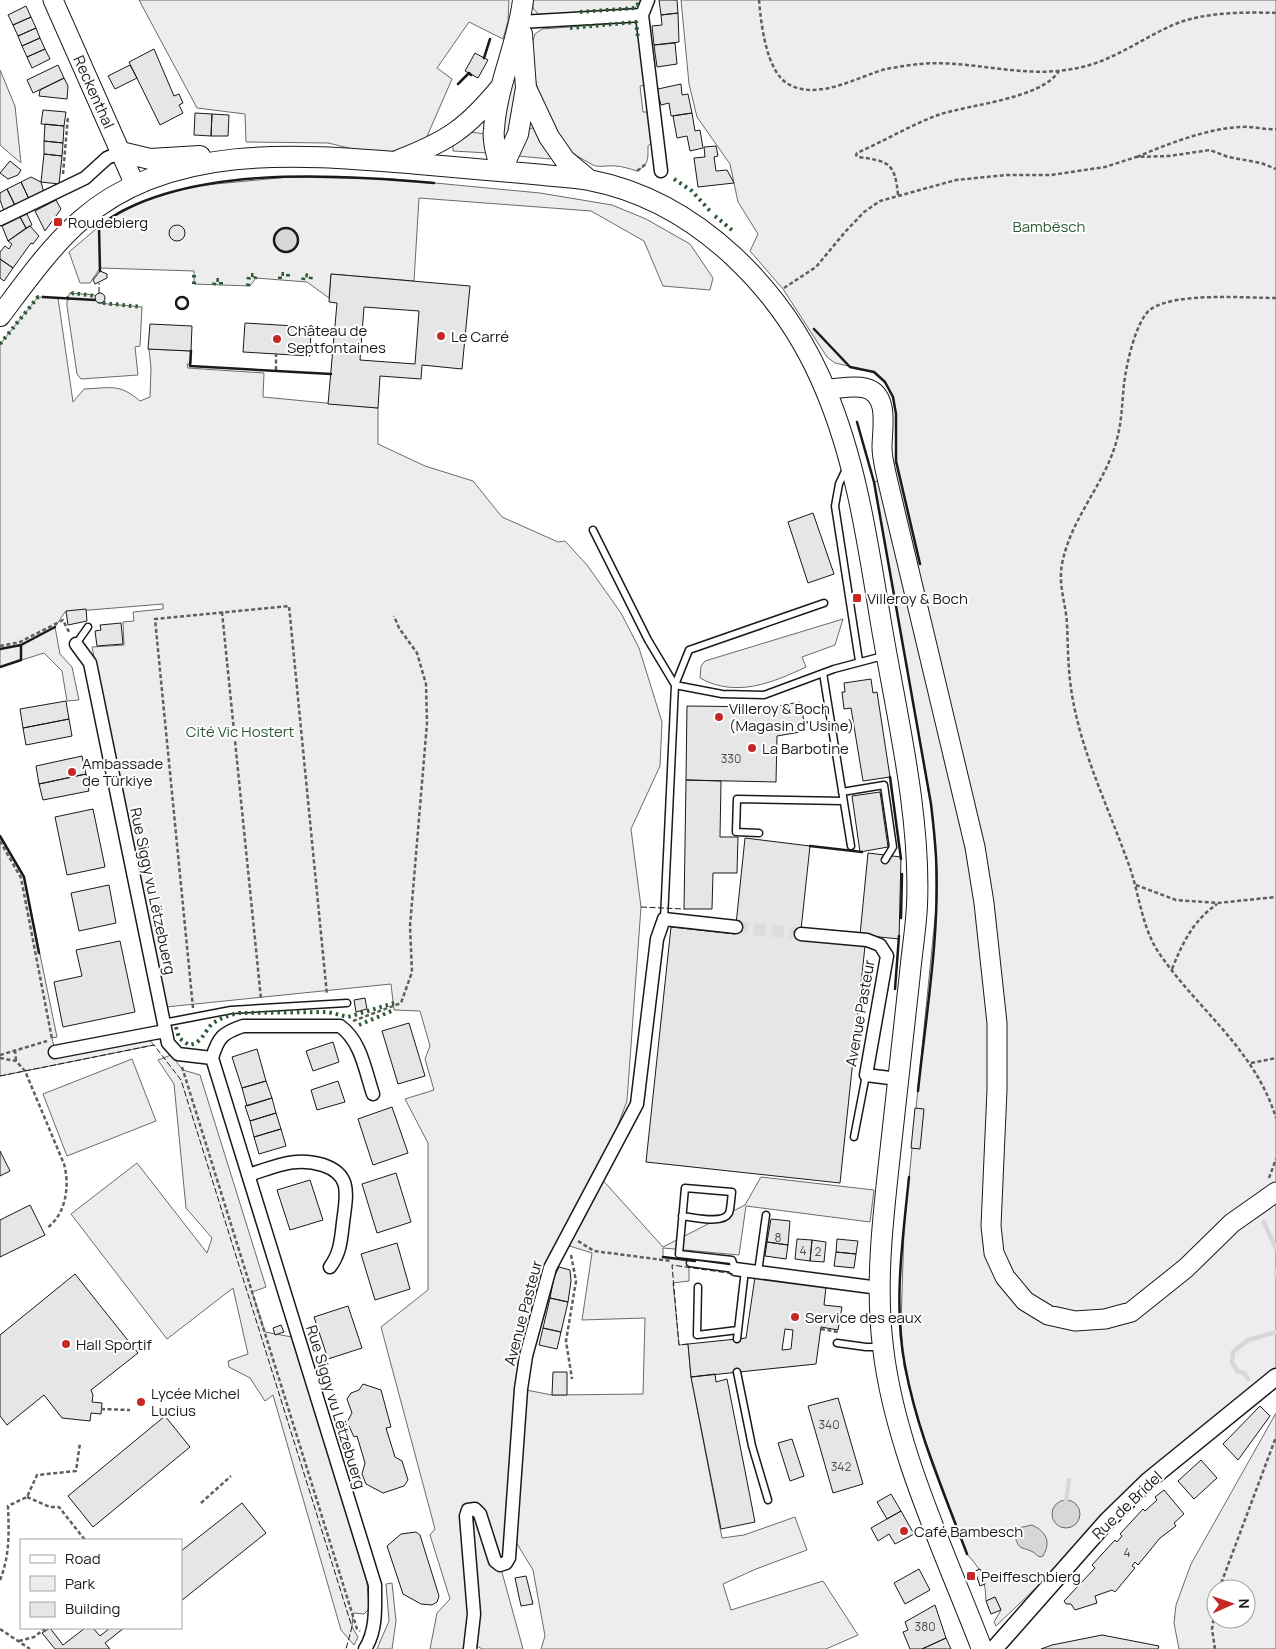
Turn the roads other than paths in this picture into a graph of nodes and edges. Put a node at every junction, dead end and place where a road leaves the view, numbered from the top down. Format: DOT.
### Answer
graph roads {
  1 [pos="53,0"];
  2 [pos="523,0"];
  3 [pos="648,0"];
  4 [pos="642,15"];
  5 [pos="520,22"];
  6 [pos="501,86"];
  7 [pos="526,88"];
  8 [pos="121,152"];
  9 [pos="227,160"];
  10 [pos="393,162"];
  11 [pos="501,171"];
  12 [pos="661,171"];
  13 [pos="589,180"];
  14 [pos="135,185"];
  15 [pos="0,219"];
  16 [pos="0,316"];
  17 [pos="826,389"];
  18 [pos="850,461"];
  19 [pos="594,530"];
  20 [pos="824,604"];
  21 [pos="88,628"];
  22 [pos="76,644"];
  23 [pos="886,655"];
  24 [pos="859,661"];
  25 [pos="823,673"];
  26 [pos="675,686"];
  27 [pos="842,792"];
  28 [pos="843,801"];
  29 [pos="759,833"];
  30 [pos="850,846"];
  31 [pos="886,860"];
  32 [pos="664,919"];
  33 [pos="736,927"];
  34 [pos="801,934"];
  35 [pos="347,1002"];
  36 [pos="164,1027"];
  37 [pos="54,1046"];
  38 [pos="212,1058"];
  39 [pos="866,1075"];
  40 [pos="898,1079"];
  41 [pos="373,1094"];
  42 [pos="854,1137"];
  43 [pos="248,1175"];
  44 [pos="1276,1192"];
  45 [pos="766,1215"];
  46 [pos="682,1216"];
  47 [pos="690,1263"];
  48 [pos="330,1267"];
  49 [pos="740,1269"];
  50 [pos="758,1272"];
  51 [pos="698,1287"];
  52 [pos="879,1288"];
  53 [pos="738,1330"];
  54 [pos="737,1339"];
  55 [pos="837,1343"];
  56 [pos="883,1346"];
  57 [pos="737,1372"];
  58 [pos="1276,1377"];
  59 [pos="768,1500"];
  60 [pos="368,1644"];
  61 [pos="470,1649"];
  62 [pos="982,1649"];
  63 [pos="994,1649"];
  1 -- 8 [label="main road, Reckenthal"];
  2 -- 5 [label="main road"];
  3 -- 4 [label="street"];
  4 -- 5 [label="street"];
  4 -- 12 [label="street"];
  5 -- 6 [label="main road"];
  5 -- 7 [label="main road"];
  6 -- 10 [label="main road"];
  6 -- 11 [label="main road"];
  7 -- 11 [label="main road"];
  7 -- 13 [label="main road"];
  8 -- 9 [label="main road"];
  8 -- 14 [label="main road, Reckenthal"];
  8 -- 15 [label="street"];
  9 -- 10 [label="main road"];
  9 -- 14 [label="main road"];
  10 -- 11 [label="main road"];
  11 -- 13 [label="main road"];
  13 -- 17 [label="main road"];
  14 -- 16 [label="main road"];
  17 -- 18 [label="main road"];
  17 -- 44 [label="main road"];
  18 -- 23 [label="main road"];
  18 -- 24 [label="lane"];
  19 -- 26 [label="lane"];
  20 -- 26 [label="lane"];
  21 -- 22 [label="lane"];
  22 -- 36 [label="street, Rue Siggy vu Lëtzebuerg"];
  23 -- 24 [label="lane"];
  23 -- 40 [label="main road"];
  24 -- 25 [label="lane"];
  25 -- 26 [label="lane"];
  25 -- 27 [label="lane"];
  26 -- 32 [label="lane"];
  27 -- 28 [label="lane"];
  27 -- 31 [label="lane"];
  28 -- 29 [label="lane"];
  28 -- 30 [label="lane"];
  32 -- 33 [label="street"];
  32 -- 61 [label="street, Avenue Pasteur"];
  34 -- 39 [label="street, Avenue Pasteur"];
  35 -- 36 [label="lane"];
  36 -- 37 [label="street"];
  36 -- 38 [label="street, Rue Siggy vu Lëtzebuerg"];
  38 -- 41 [label="street"];
  38 -- 43 [label="street, Rue Siggy vu Lëtzebuerg"];
  39 -- 40 [label="street, Avenue Pasteur"];
  39 -- 42 [label="lane"];
  40 -- 52 [label="main road"];
  43 -- 48 [label="street"];
  43 -- 60 [label="street, Rue Siggy vu Lëtzebuerg"];
  45 -- 50 [label="lane"];
  46 -- 46 [label="lane"];
  46 -- 49 [label="lane"];
  47 -- 49 [label="lane"];
  49 -- 50 [label="street"];
  49 -- 53 [label="lane"];
  50 -- 52 [label="street"];
  51 -- 53 [label="lane"];
  52 -- 56 [label="main road"];
  53 -- 54 [label="lane"];
  55 -- 56 [label="lane"];
  56 -- 62 [label="main road"];
  57 -- 59 [label="lane"];
  58 -- 63 [label="street, Rue de Bridel"];
}
